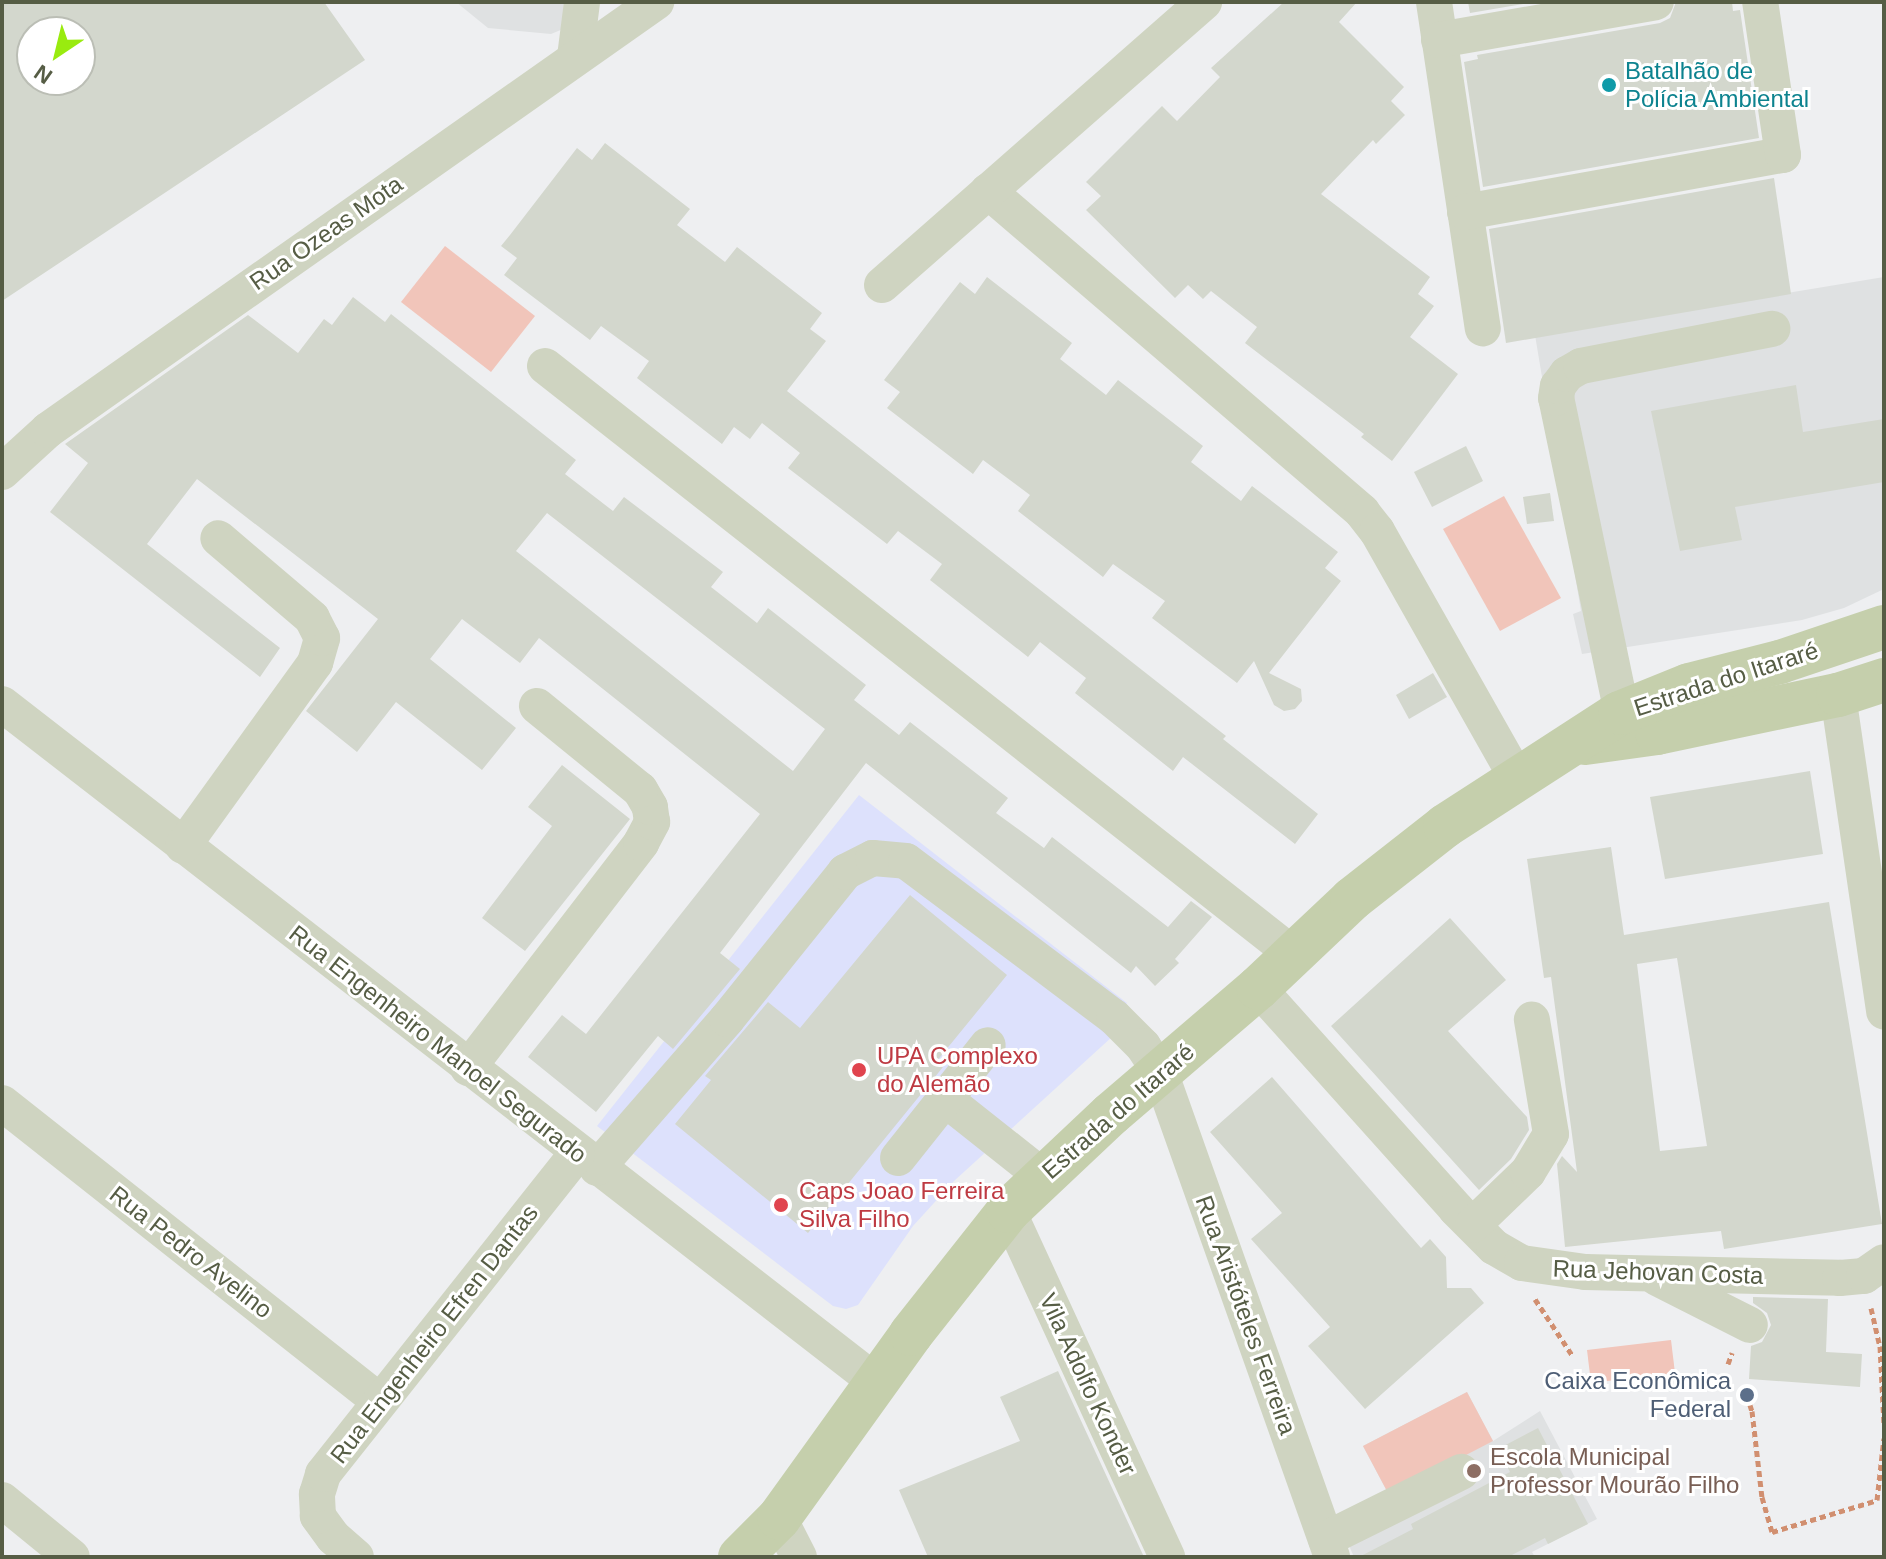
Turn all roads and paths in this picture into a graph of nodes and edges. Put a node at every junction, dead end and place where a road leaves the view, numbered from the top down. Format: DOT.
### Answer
graph roads {
  1 [pos="582,2"];
  2 [pos="656,2"];
  3 [pos="1204,2"];
  4 [pos="1434,2"];
  5 [pos="1656,2"];
  6 [pos="1760,2"];
  7 [pos="1439,40"];
  8 [pos="575,57"];
  9 [pos="988,191"];
  10 [pos="1465,212"];
  11 [pos="882,285"];
  12 [pos="1483,328"];
  13 [pos="1772,329"];
  14 [pos="545,366"];
  15 [pos="2,472"];
  16 [pos="218,538"];
  17 [pos="1884,627"];
  18 [pos="1884,680"];
  19 [pos="1838,695"];
  20 [pos="2,704"];
  21 [pos="537,706"];
  22 [pos="1623,725"];
  23 [pos="1516,777"];
  24 [pos="183,846"];
  25 [pos="1294,955"];
  26 [pos="1258,988"];
  27 [pos="1884,1012"];
  28 [pos="1532,1020"];
  29 [pos="988,1045"];
  30 [pos="468,1068"];
  31 [pos="1160,1072"];
  32 [pos="945,1099"];
  33 [pos="2,1103"];
  34 [pos="898,1158"];
  35 [pos="587,1161"];
  36 [pos="1042,1176"];
  37 [pos="1008,1211"];
  38 [pos="1473,1225"];
  39 [pos="1505,1254"];
  40 [pos="1874,1269"];
  41 [pos="1648,1273"];
  42 [pos="1750,1325"];
  43 [pos="1572,1355"];
  44 [pos="876,1382"];
  45 [pos="1740,1393"];
  46 [pos="380,1401"];
  47 [pos="1884,1424"];
  48 [pos="1884,1438"];
  49 [pos="1461,1472"];
  50 [pos="2,1500"];
  51 [pos="779,1518"];
  52 [pos="1329,1548"];
  53 [pos="72,1557"];
  54 [pos="356,1557"];
  55 [pos="740,1557"];
  56 [pos="799,1557"];
  57 [pos="1167,1557"];
  1 -- 8 [label="street"];
  2 -- 8 [label="street, Rua Ozeas Mota"];
  3 -- 9 [label="street"];
  4 -- 7 [label="street"];
  5 -- 7 [label="street"];
  6 -- 10 [label="street"];
  7 -- 10 [label="street"];
  8 -- 15 [label="street, Rua Ozeas Mota"];
  9 -- 11 [label="street"];
  9 -- 23 [label="street"];
  10 -- 12 [label="street"];
  13 -- 22 [label="street"];
  14 -- 25 [label="street"];
  16 -- 24 [label="street"];
  17 -- 22 [label="main road, Estrada do Itararé"];
  18 -- 19 [label="main road, Estrada do Itararé"];
  19 -- 22 [label="main road, Estrada do Itararé"];
  19 -- 27 [label="street"];
  20 -- 24 [label="street, Rua Engenheiro Manoel Segurado"];
  21 -- 30 [label="street"];
  22 -- 23 [label="main road, Estrada do Itararé"];
  23 -- 25 [label="main road, Estrada do Itararé"];
  24 -- 30 [label="street, Rua Engenheiro Manoel Segurado"];
  25 -- 26 [label="main road, Estrada do Itararé"];
  26 -- 31 [label="main road, Estrada do Itararé"];
  26 -- 38 [label="street, Rua Jehovan Costa"];
  28 -- 38 [label="street"];
  29 -- 32 [label="street"];
  30 -- 35 [label="street, Rua Engenheiro Manoel Segurado"];
  31 -- 35 [label="street, Rua Aristóteles Ferreira"];
  31 -- 36 [label="main road, Estrada do Itararé"];
  31 -- 52 [label="street, Rua Aristóteles Ferreira"];
  32 -- 34 [label="street"];
  32 -- 36 [label="street"];
  33 -- 46 [label="street, Rua Pedro Avelino"];
  35 -- 44 [label="street, Rua Engenheiro Manoel Segurado"];
  35 -- 46 [label="street, Rua Engenheiro Efren Dantas"];
  36 -- 37 [label="main road, Estrada do Itararé"];
  37 -- 44 [label="main road, Estrada do Itararé"];
  37 -- 57 [label="street, Vila Adolfo Konder"];
  38 -- 39 [label="street, Rua Jehovan Costa"];
  39 -- 41 [label="street, Rua Jehovan Costa"];
  39 -- 43 [label="path"];
  40 -- 41 [label="street, Rua Jehovan Costa"];
  40 -- 47 [label="path"];
  41 -- 42 [label="street"];
  44 -- 51 [label="main road, Estrada do Itararé"];
  45 -- 48 [label="path"];
  46 -- 54 [label="street, Rua Engenheiro Efren Dantas"];
  49 -- 52 [label="street"];
  50 -- 53 [label="street"];
  51 -- 55 [label="main road, Estrada do Itararé"];
  51 -- 56 [label="street"];
}
